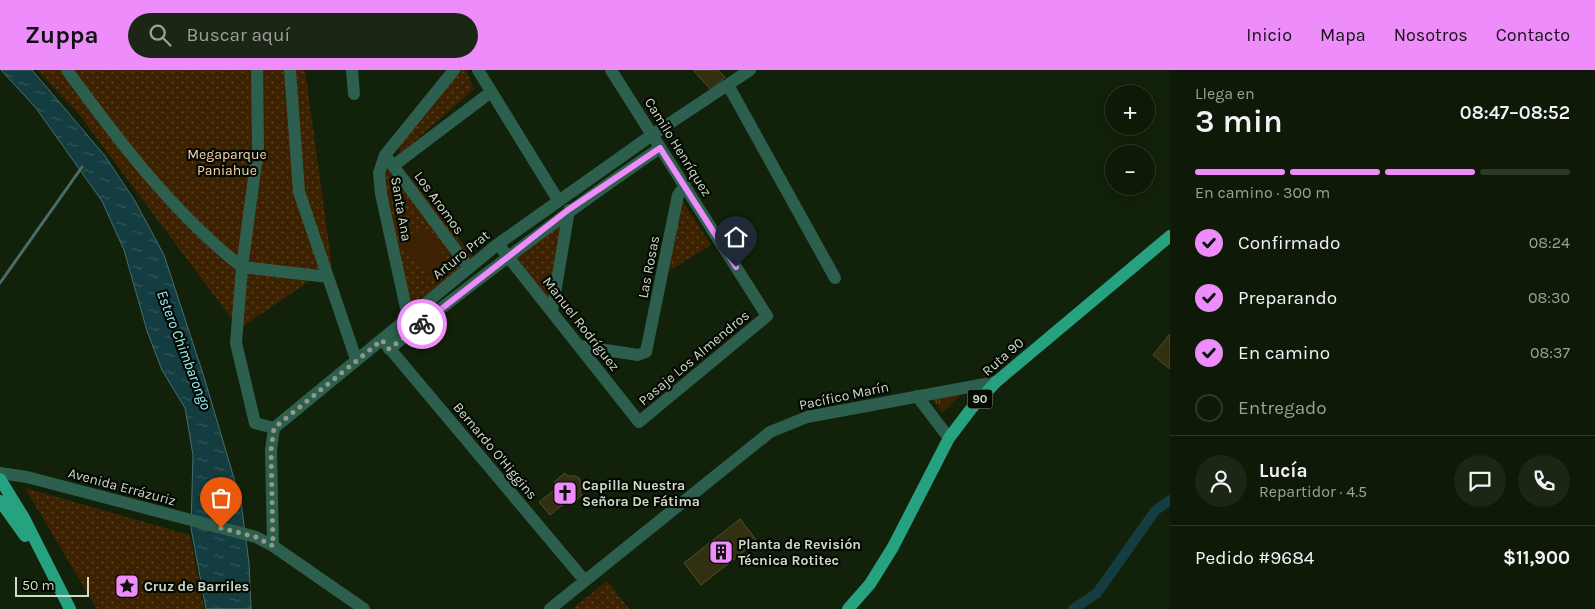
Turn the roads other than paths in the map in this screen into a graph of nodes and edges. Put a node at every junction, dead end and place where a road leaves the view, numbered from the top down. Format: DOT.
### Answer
graph roads {
  1 [pos="67,70"];
  2 [pos="257,70"];
  3 [pos="290,70"];
  4 [pos="352,70"];
  5 [pos="454,70"];
  6 [pos="478,70"];
  7 [pos="611,70"];
  8 [pos="750,70"];
  9 [pos="728,85"];
  10 [pos="492,92"];
  11 [pos="354,94"];
  12 [pos="652,135"];
  13 [pos="660,148"];
  14 [pos="385,155"];
  15 [pos="393,166"];
  16 [pos="685,186"];
  17 [pos="558,200"];
  18 [pos="568,210"];
  19 [pos="1170,236"];
  20 [pos="498,244"];
  21 [pos="508,255"];
  22 [pos="242,267"];
  23 [pos="468,268"];
  24 [pos="328,277"];
  25 [pos="835,278"];
  26 [pos="552,311"];
  27 [pos="767,316"];
  28 [pos="408,317"];
  29 [pos="386,344"];
  30 [pos="580,346"];
  31 [pos="356,359"];
  32 [pos="996,382"];
  33 [pos="917,396"];
  34 [pos="639,422"];
  35 [pos="274,428"];
  36 [pos="949,438"];
  37 [pos="0,473"];
  38 [pos="0,479"];
  39 [pos="0,501"];
  40 [pos="273,546"];
  41 [pos="44,562"];
  42 [pos="585,581"];
  43 [pos="70,609"];
  44 [pos="364,609"];
  45 [pos="550,609"];
  46 [pos="848,609"];
  1 -- 22 [label="street"];
  2 -- 22 [label="street"];
  3 -- 24 [label="street"];
  4 -- 11 [label="street"];
  5 -- 14 [label="street, Santa Ana"];
  6 -- 10 [label="street"];
  7 -- 12 [label="street, Camilo Henríquez"];
  8 -- 9 [label="street, Arturo Prat"];
  9 -- 12 [label="street, Arturo Prat"];
  9 -- 25 [label="street"];
  10 -- 15 [label="street"];
  10 -- 17 [label="street"];
  12 -- 13 [label="street, Camilo Henríquez"];
  12 -- 17 [label="street, Arturo Prat"];
  13 -- 16 [label="street, Camilo Henríquez"];
  13 -- 18 [label="street, Arturo Prat"];
  14 -- 15 [label="street, Los Aromos"];
  14 -- 28 [label="street, Santa Ana"];
  15 -- 23 [label="street, Los Aromos"];
  16 -- 27 [label="street, Camilo Henríquez"];
  16 -- 30 [label="street, Las Rosas"];
  17 -- 20 [label="street, Arturo Prat"];
  18 -- 21 [label="street, Arturo Prat"];
  18 -- 26 [label="street"];
  19 -- 32 [label="main road, Ruta 90 / 90"];
  20 -- 21 [label="street, Manuel Rodríguez"];
  20 -- 23 [label="street, Arturo Prat"];
  21 -- 26 [label="street, Manuel Rodríguez"];
  21 -- 29 [label="street, Arturo Prat"];
  22 -- 24 [label="street"];
  22 -- 35 [label="street"];
  23 -- 28 [label="street, Arturo Prat"];
  24 -- 31 [label="street"];
  26 -- 30 [label="street, Manuel Rodríguez"];
  27 -- 34 [label="street, Pasaje Los Almendros"];
  28 -- 29 [label="street, Arturo Prat"];
  29 -- 31 [label="street, Arturo Prat"];
  29 -- 42 [label="street, Bernardo O'Higgins"];
  30 -- 34 [label="street, Manuel Rodríguez"];
  31 -- 35 [label="street, Arturo Prat"];
  32 -- 33 [label="street, Pacífico Marín"];
  32 -- 36 [label="main road, Ruta 90 / 90"];
  33 -- 36 [label="street"];
  33 -- 42 [label="street, Pacífico Marín"];
  35 -- 40 [label="street"];
  36 -- 46 [label="main road, Ruta 90 / 90"];
  37 -- 40 [label="street, Avenida Errázuriz"];
  38 -- 41 [label="main road"];
  39 -- 41 [label="main road"];
  40 -- 44 [label="street, Avenida Errázuriz"];
  41 -- 43 [label="main road"];
  42 -- 45 [label="street, Pacífico Marín"];
}
